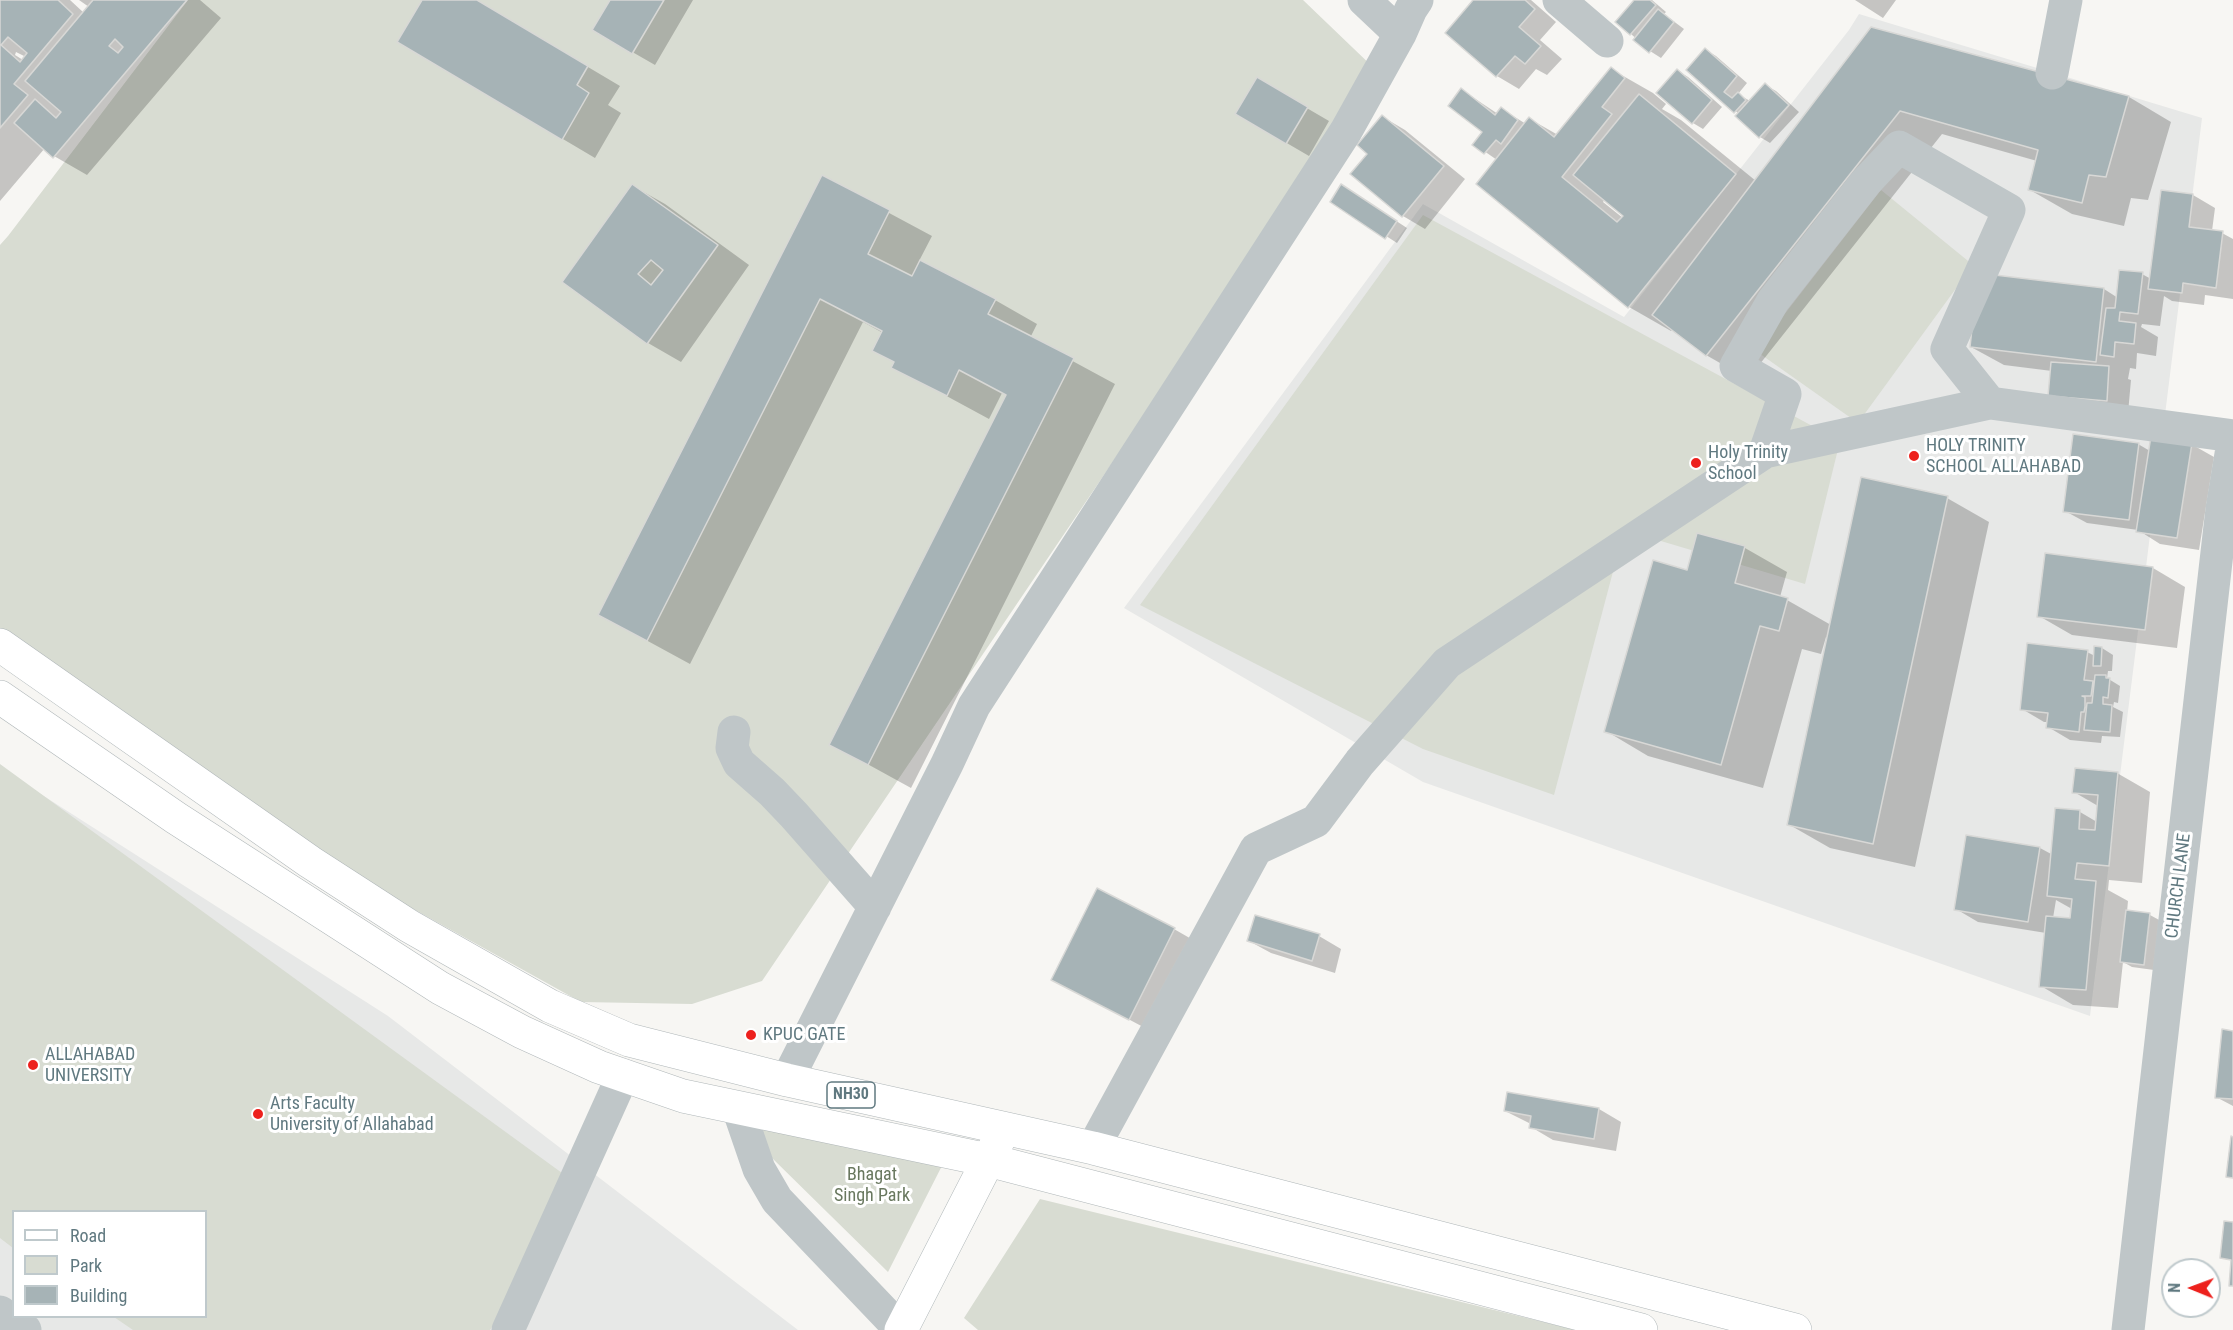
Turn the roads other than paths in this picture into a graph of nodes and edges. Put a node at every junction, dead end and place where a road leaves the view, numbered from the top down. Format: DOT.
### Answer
graph roads {
  1 [pos="1364,0"];
  2 [pos="1417,0"];
  3 [pos="1559,0"];
  4 [pos="2066,0"];
  5 [pos="1400,34"];
  6 [pos="1607,41"];
  7 [pos="2052,72"];
  8 [pos="1990,403"];
  9 [pos="2233,436"];
  10 [pos="2233,442"];
  11 [pos="1765,452"];
  12 [pos="0,645"];
  13 [pos="0,697"];
  14 [pos="734,732"];
  15 [pos="875,907"];
  16 [pos="623,1075"];
  17 [pos="787,1080"];
  18 [pos="738,1108"];
  19 [pos="1004,1130"];
  20 [pos="1093,1149"];
  21 [pos="988,1160"];
  22 [pos="0,1312"];
  23 [pos="26,1330"];
  24 [pos="508,1330"];
  25 [pos="901,1330"];
  26 [pos="1641,1330"];
  27 [pos="1795,1330"];
  28 [pos="2128,1330"];
  1 -- 5 [label="street"];
  2 -- 5 [label="street"];
  3 -- 6 [label="street"];
  4 -- 7 [label="street"];
  5 -- 15 [label="street"];
  8 -- 9 [label="street"];
  8 -- 11 [label="street"];
  8 -- 11 [label="street"];
  10 -- 28 [label="street, CHURCH LANE"];
  11 -- 20 [label="street"];
  12 -- 17 [label="main road, NH30"];
  13 -- 16 [label="main road"];
  14 -- 15 [label="street"];
  15 -- 17 [label="street"];
  16 -- 18 [label="main road"];
  16 -- 24 [label="street"];
  17 -- 19 [label="main road, NH30"];
  18 -- 21 [label="main road"];
  18 -- 25 [label="street"];
  19 -- 20 [label="main road, NH30"];
  19 -- 21 [label="main road"];
  20 -- 27 [label="main road, NH30"];
  21 -- 25 [label="main road"];
  21 -- 26 [label="main road"];
  22 -- 23 [label="street"];
}
